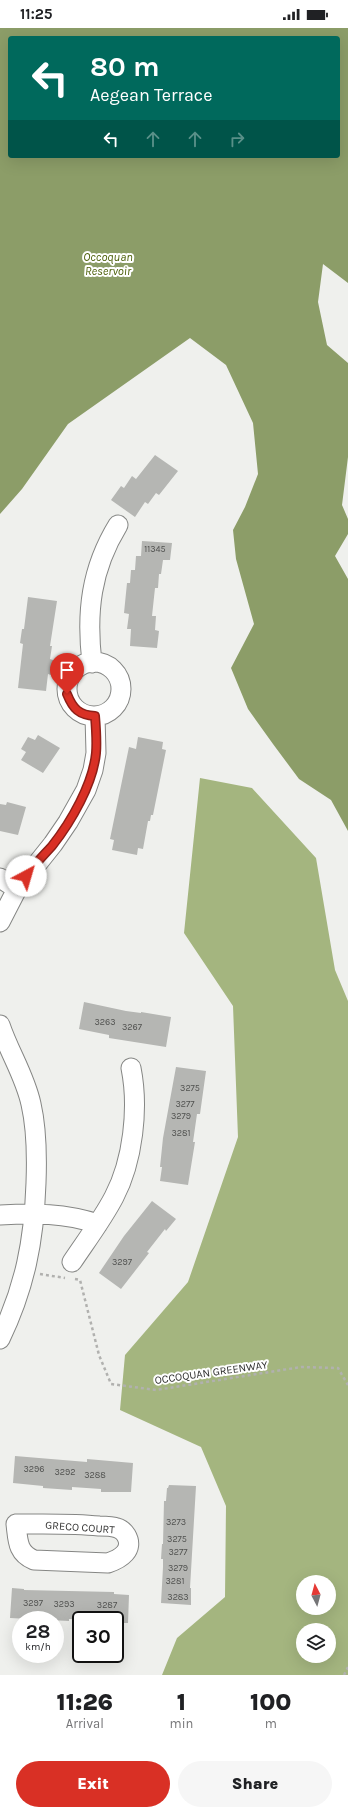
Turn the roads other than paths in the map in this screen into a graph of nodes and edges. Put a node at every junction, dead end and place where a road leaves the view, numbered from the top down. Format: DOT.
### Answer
graph roads {
  1 [pos="118,525"];
  2 [pos="92,663"];
  3 [pos="95,716"];
  4 [pos="0,878"];
  5 [pos="17,889"];
  6 [pos="0,922"];
  7 [pos="0,1025"];
  8 [pos="131,1068"];
  9 [pos="35,1213"];
  10 [pos="0,1215"];
  11 [pos="98,1224"];
  12 [pos="72,1262"];
  13 [pos="0,1339"];
  14 [pos="8,1524"];
  1 -- 2 [label="street"];
  2 -- 3 [label="street"];
  2 -- 3 [label="street"];
  3 -- 5 [label="street"];
  4 -- 5 [label="street"];
  5 -- 6 [label="street"];
  7 -- 9 [label="street"];
  8 -- 11 [label="street"];
  9 -- 10 [label="street"];
  9 -- 11 [label="street"];
  9 -- 13 [label="street"];
  11 -- 12 [label="street"];
  14 -- 14 [label="street, GRECO COURT"];
}
